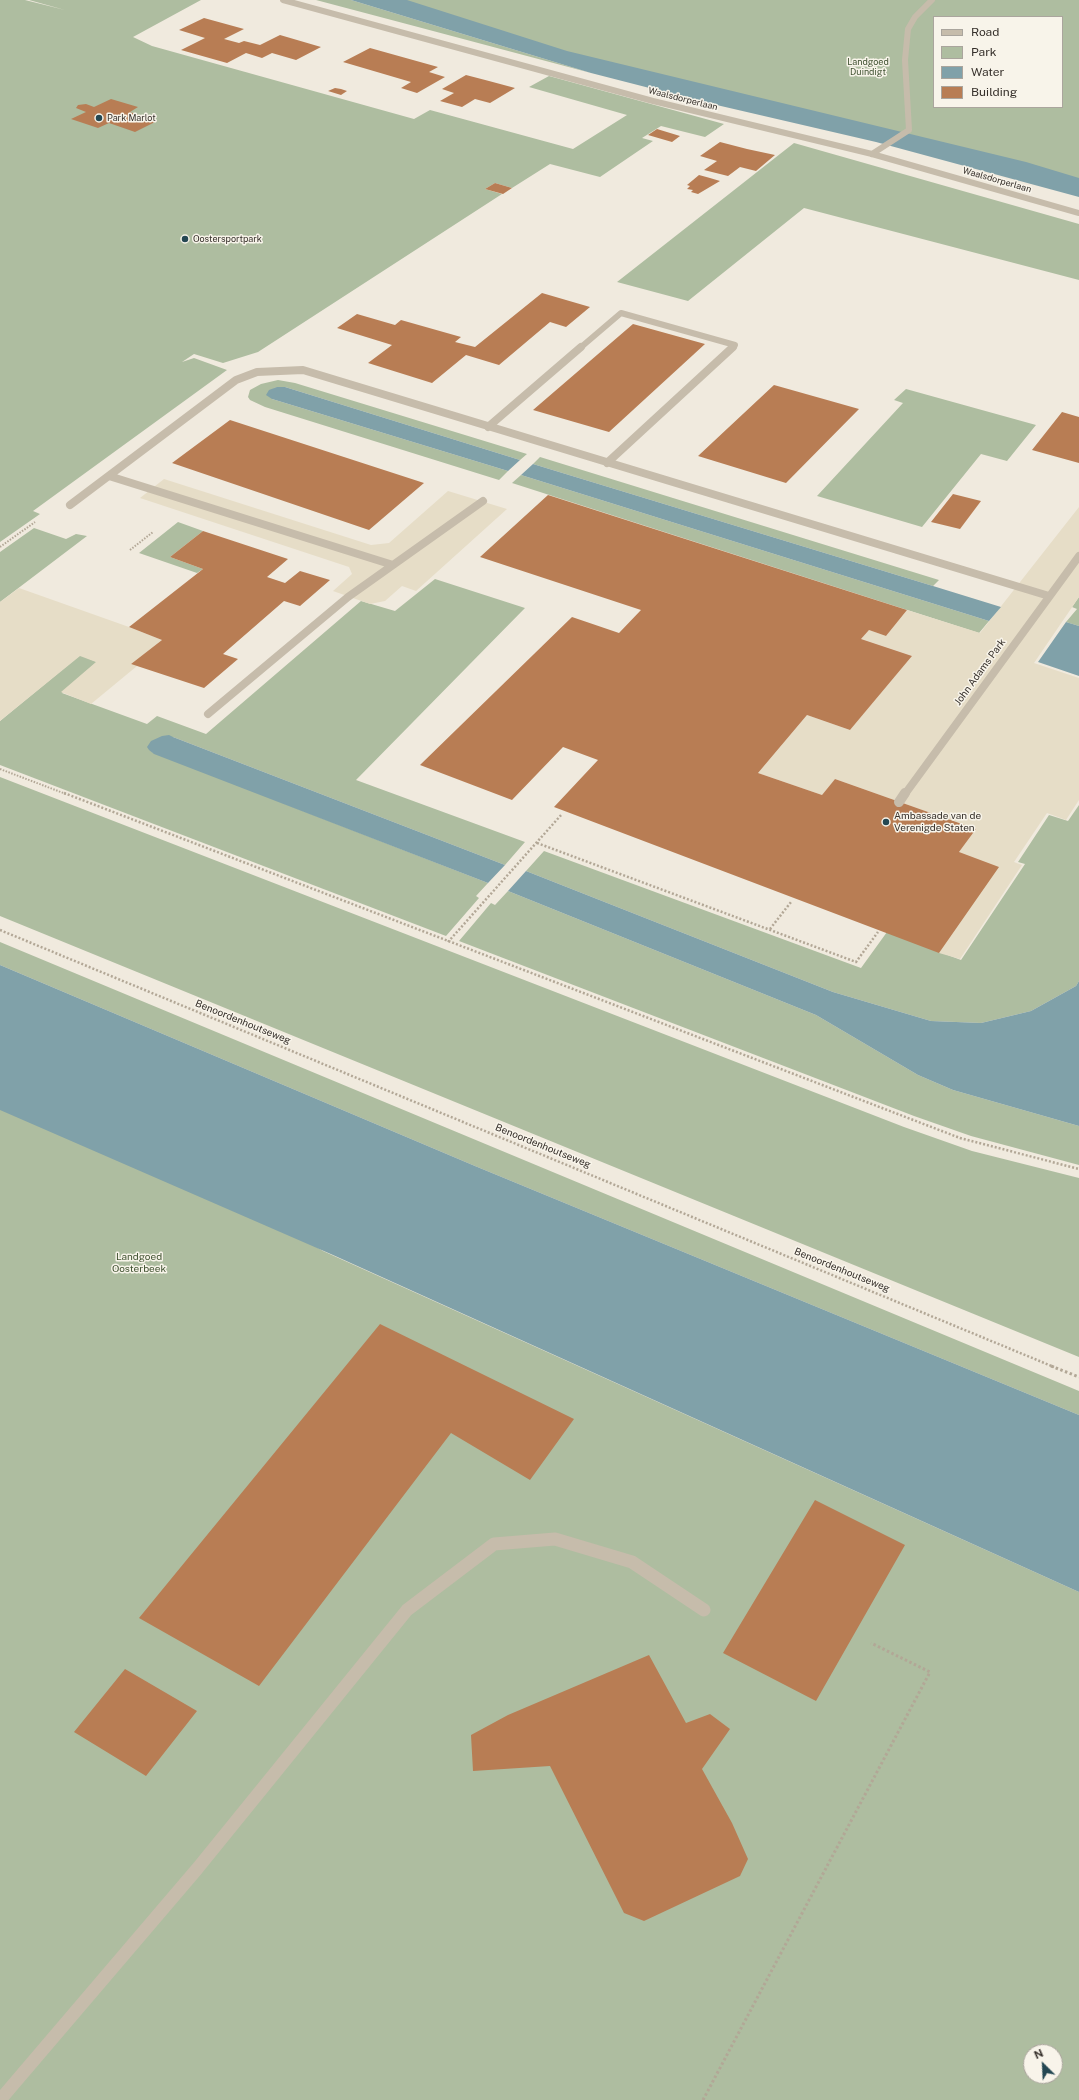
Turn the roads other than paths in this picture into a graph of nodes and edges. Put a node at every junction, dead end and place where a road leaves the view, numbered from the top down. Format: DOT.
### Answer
graph roads {
  1 [pos="283,0"];
  2 [pos="932,0"];
  3 [pos="872,154"];
  4 [pos="1079,213"];
  5 [pos="488,426"];
  6 [pos="607,463"];
  7 [pos="109,476"];
  8 [pos="483,501"];
  9 [pos="70,505"];
  10 [pos="1079,556"];
  11 [pos="393,565"];
  12 [pos="1049,596"];
  13 [pos="208,714"];
  14 [pos="899,802"];
  15 [pos="704,1610"];
  16 [pos="0,2100"];
  1 -- 3 [label="street, Waalsdorperlaan"];
  2 -- 3 [label="street"];
  3 -- 4 [label="street, Waalsdorperlaan"];
  5 -- 6 [label="street"];
  5 -- 6 [label="street"];
  5 -- 7 [label="street"];
  6 -- 12 [label="street"];
  7 -- 9 [label="street"];
  7 -- 11 [label="street"];
  8 -- 11 [label="street"];
  10 -- 12 [label="street, John Adams Park"];
  11 -- 13 [label="street"];
  12 -- 14 [label="street, John Adams Park"];
  15 -- 16 [label="street"];
}
